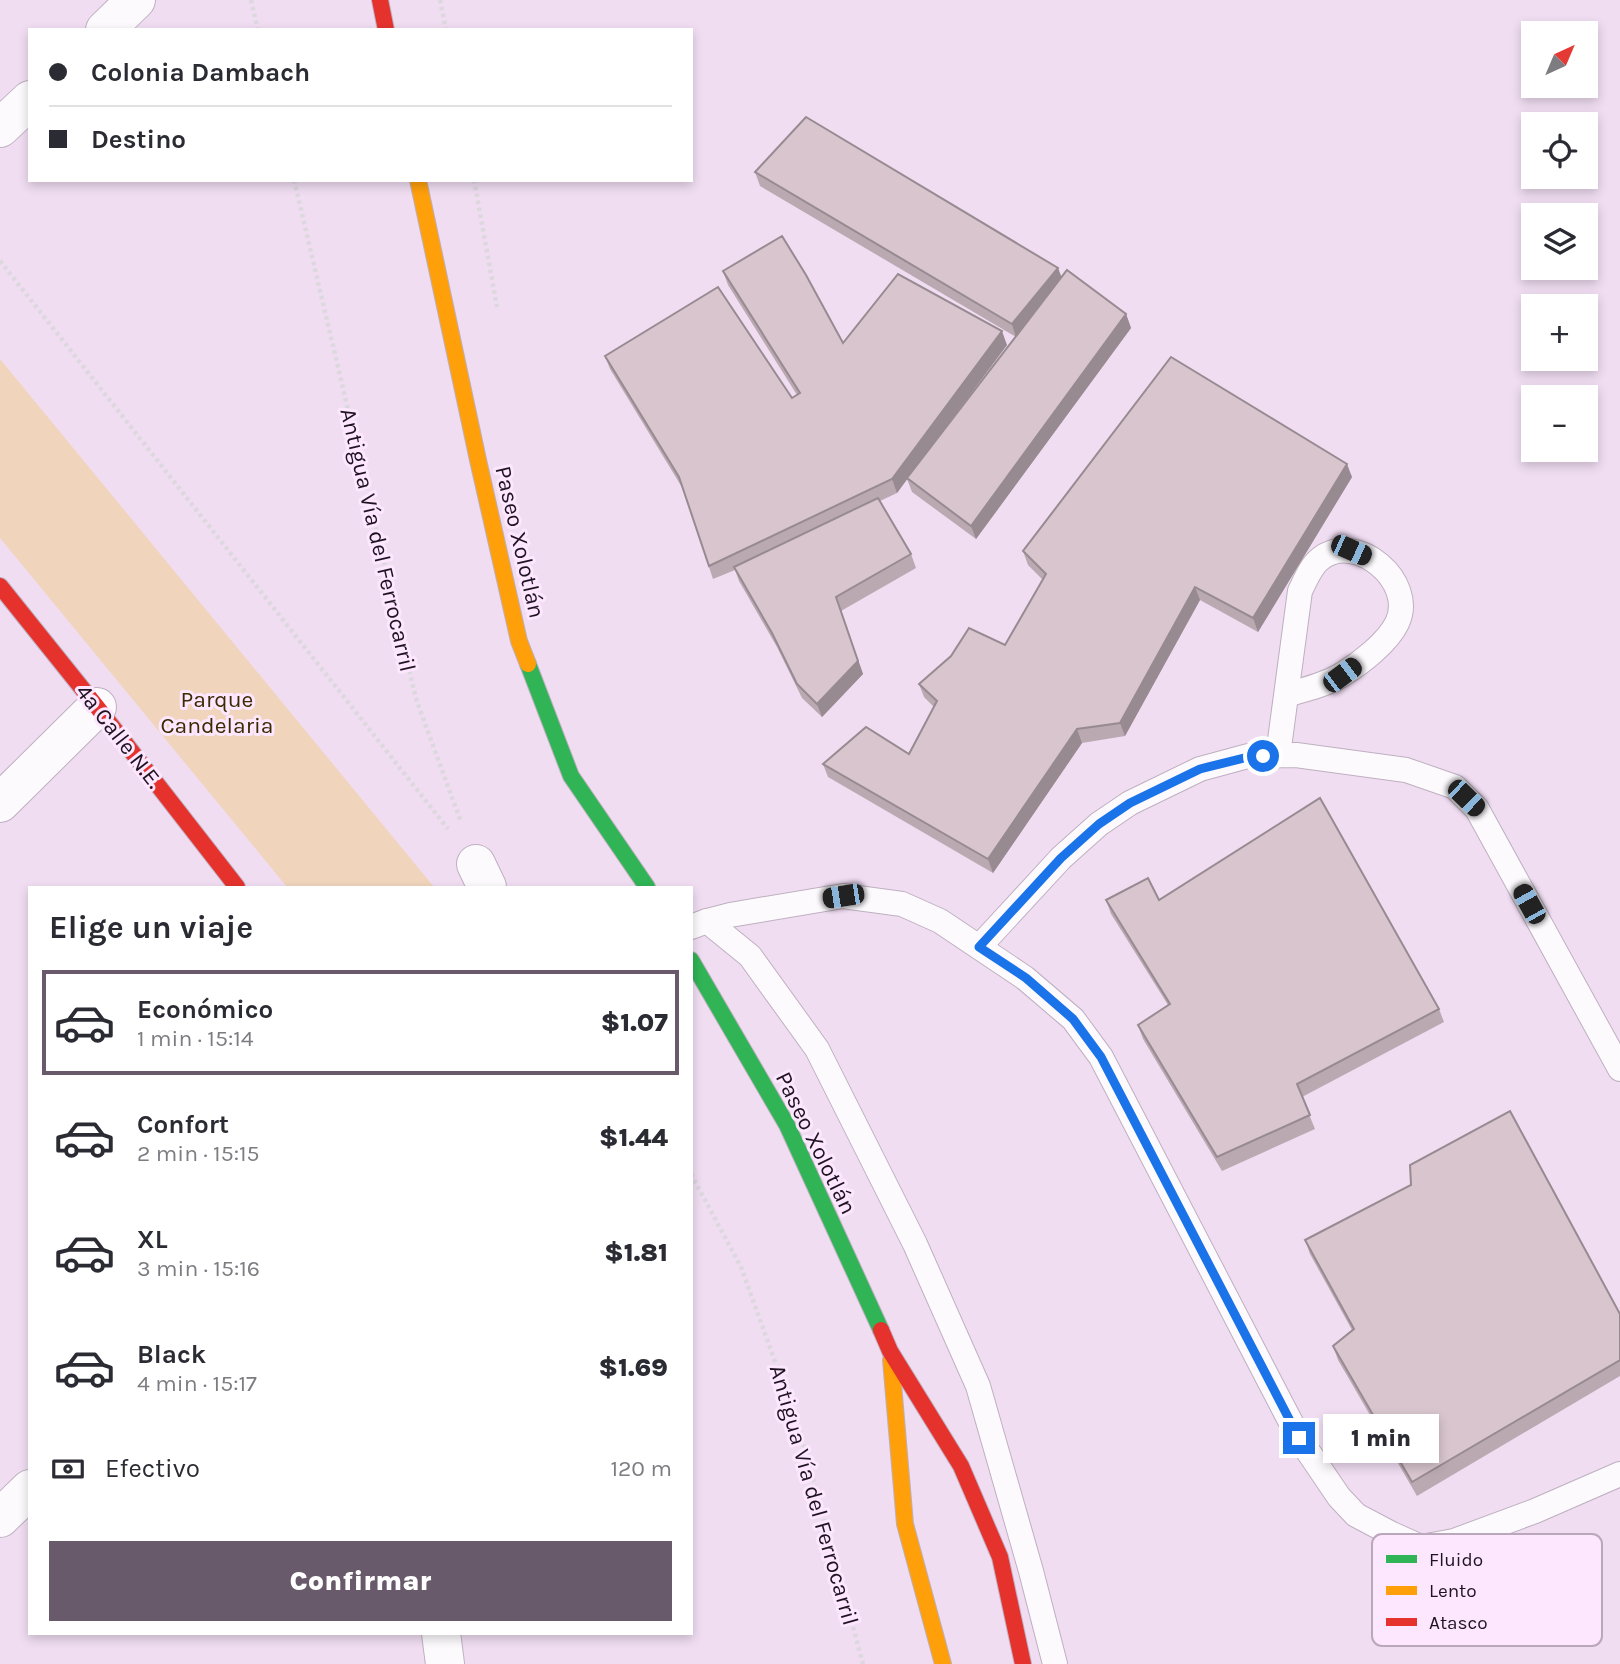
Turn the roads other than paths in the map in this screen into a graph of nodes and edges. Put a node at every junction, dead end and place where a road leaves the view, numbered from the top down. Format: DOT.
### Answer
graph roads {
  1 [pos="136,0"];
  2 [pos="380,0"];
  3 [pos="107,28"];
  4 [pos="386,28"];
  5 [pos="28,102"];
  6 [pos="0,128"];
  7 [pos="418,182"];
  8 [pos="0,586"];
  9 [pos="1287,695"];
  10 [pos="97,707"];
  11 [pos="1278,755"];
  12 [pos="0,803"];
  13 [pos="236,886"];
  14 [pos="646,886"];
  15 [pos="699,924"];
  16 [pos="979,947"];
  17 [pos="693,963"];
  18 [pos="1620,1069"];
  19 [pos="890,1351"];
  20 [pos="1620,1474"];
  21 [pos="28,1491"];
  22 [pos="0,1518"];
  23 [pos="1392,1534"];
  24 [pos="1473,1534"];
  25 [pos="442,1635"];
  26 [pos="445,1664"];
  27 [pos="943,1664"];
  28 [pos="1024,1664"];
  29 [pos="1055,1664"];
  1 -- 3 [label="street"];
  2 -- 4 [label="street"];
  5 -- 6 [label="street"];
  7 -- 14 [label="street, Paseo Xolotlán"];
  8 -- 10 [label="street, 4a Calle N.E."];
  9 -- 9 [label="lane"];
  9 -- 11 [label="lane"];
  10 -- 12 [label="street"];
  10 -- 13 [label="street, 4a Calle N.E."];
  11 -- 16 [label="lane"];
  11 -- 18 [label="lane"];
  15 -- 16 [label="lane"];
  15 -- 29 [label="lane"];
  16 -- 23 [label="lane"];
  17 -- 19 [label="street, Paseo Xolotlán"];
  19 -- 27 [label="street, Paseo Xolotlán"];
  19 -- 28 [label="street, Paseo Xolotlán"];
  20 -- 24 [label="lane"];
  21 -- 22 [label="street"];
  25 -- 26 [label="street"];
}
